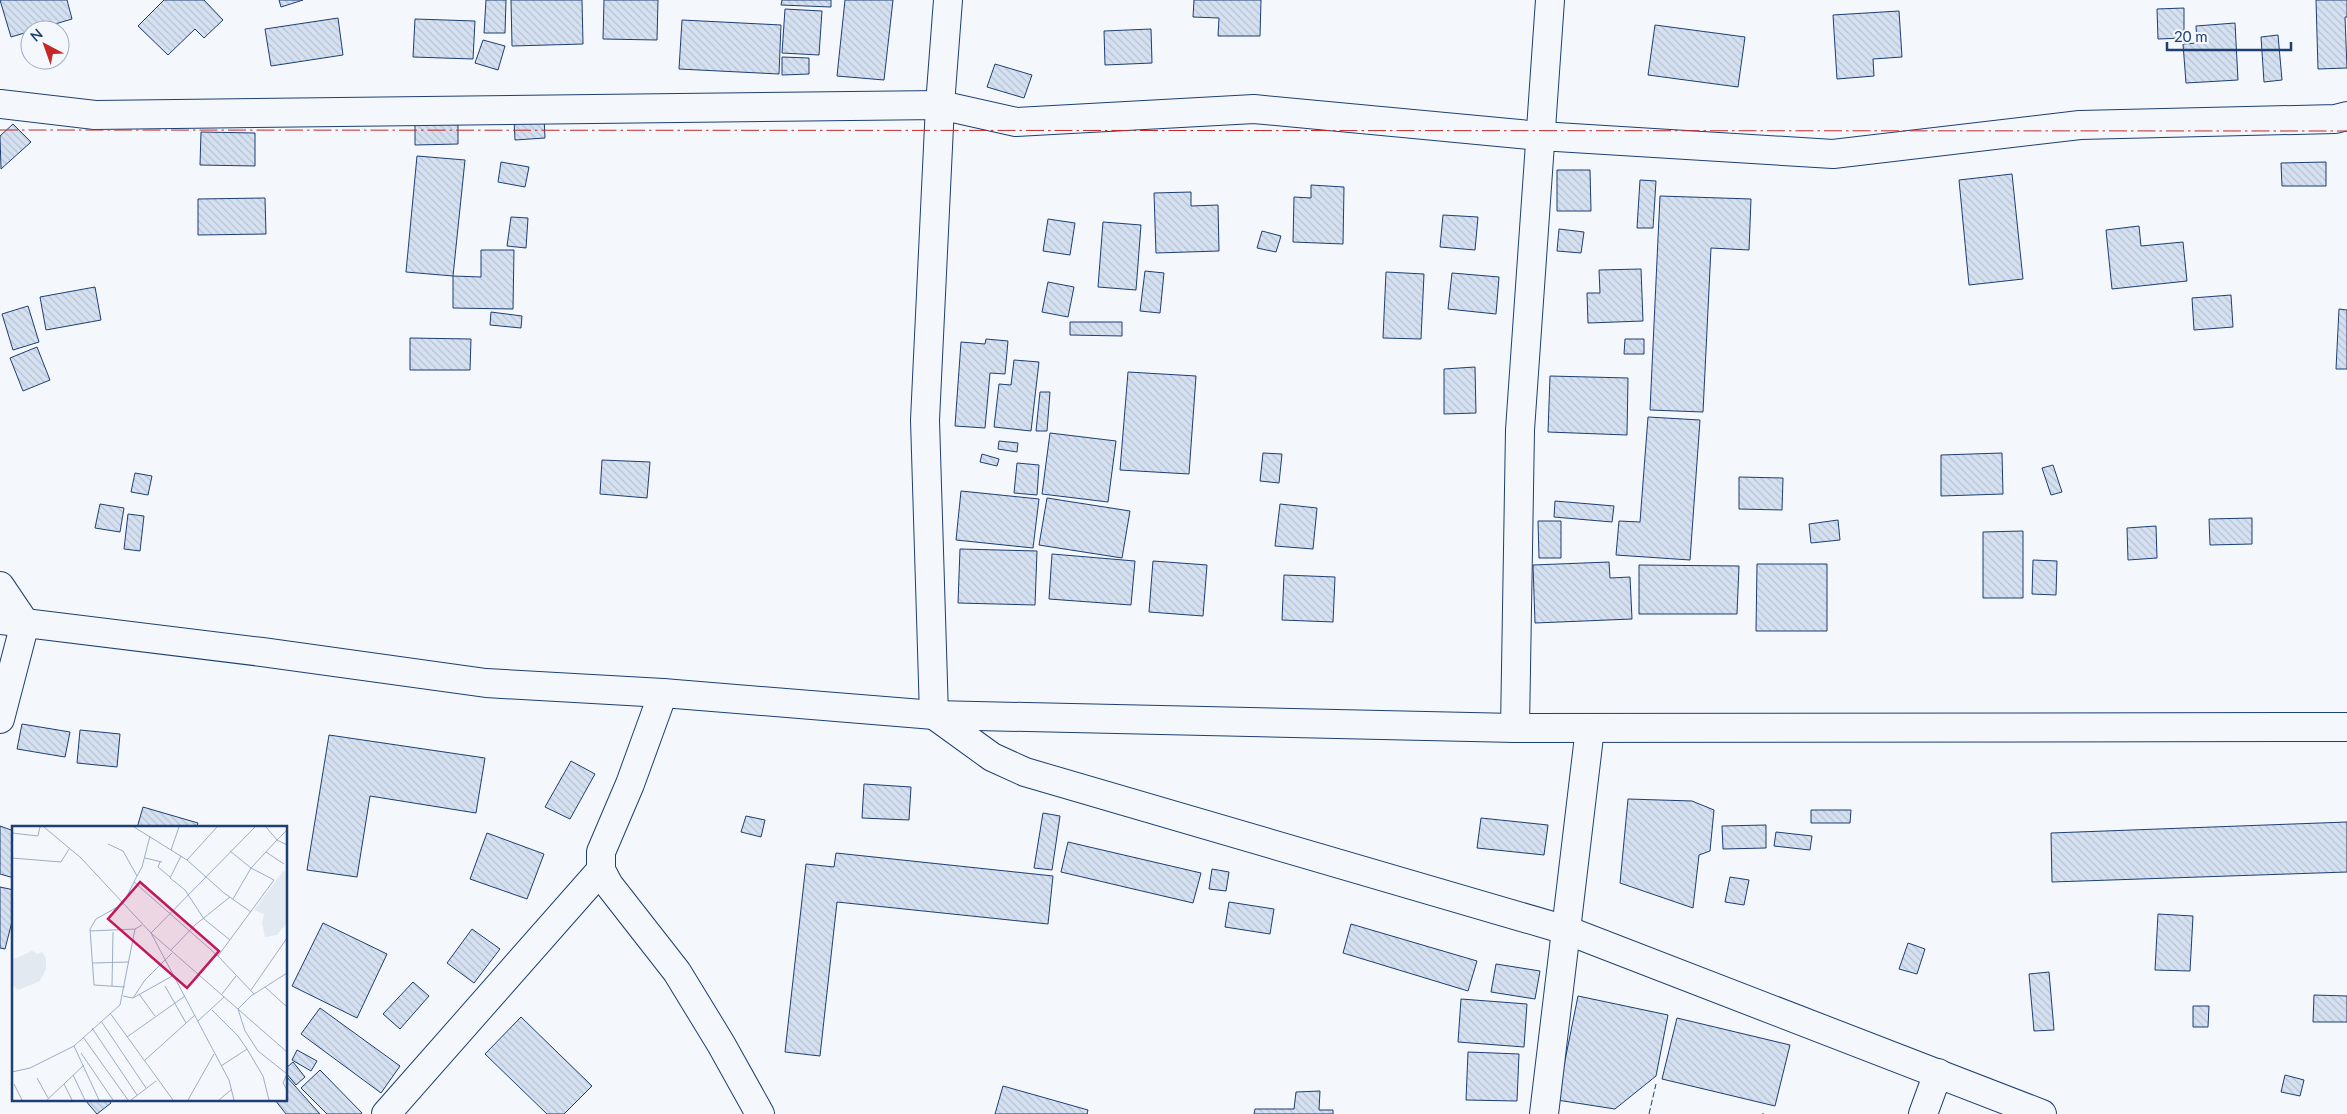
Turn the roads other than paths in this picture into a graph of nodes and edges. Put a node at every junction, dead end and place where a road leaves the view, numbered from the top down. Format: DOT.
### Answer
graph roads {
  1 [pos="948,0"];
  2 [pos="1550,0"];
  3 [pos="0,104"];
  4 [pos="940,106"];
  5 [pos="2347,116"];
  6 [pos="1540,136"];
  7 [pos="0,586"];
  8 [pos="13,622"];
  9 [pos="663,693"];
  10 [pos="934,715"];
  11 [pos="0,719"];
  12 [pos="2347,727"];
  13 [pos="1516,728"];
  14 [pos="1590,728"];
  15 [pos="601,870"];
  16 [pos="1566,930"];
  17 [pos="1938,1073"];
  18 [pos="386,1114"];
  19 [pos="760,1114"];
  20 [pos="1544,1114"];
  21 [pos="1923,1114"];
  22 [pos="2042,1114"];
  1 -- 4 [label="main road"];
  2 -- 6 [label="main road"];
  3 -- 4 [label="main road"];
  4 -- 6 [label="main road"];
  4 -- 10 [label="main road"];
  5 -- 6 [label="main road"];
  6 -- 13 [label="main road"];
  7 -- 8 [label="main road"];
  8 -- 9 [label="main road"];
  8 -- 11 [label="main road"];
  9 -- 10 [label="main road"];
  9 -- 15 [label="main road"];
  10 -- 13 [label="main road"];
  10 -- 16 [label="main road"];
  12 -- 14 [label="main road"];
  13 -- 14 [label="main road"];
  14 -- 16 [label="main road"];
  15 -- 18 [label="main road"];
  15 -- 19 [label="main road"];
  16 -- 17 [label="main road"];
  16 -- 20 [label="main road"];
  17 -- 21 [label="main road"];
  17 -- 22 [label="main road"];
}
